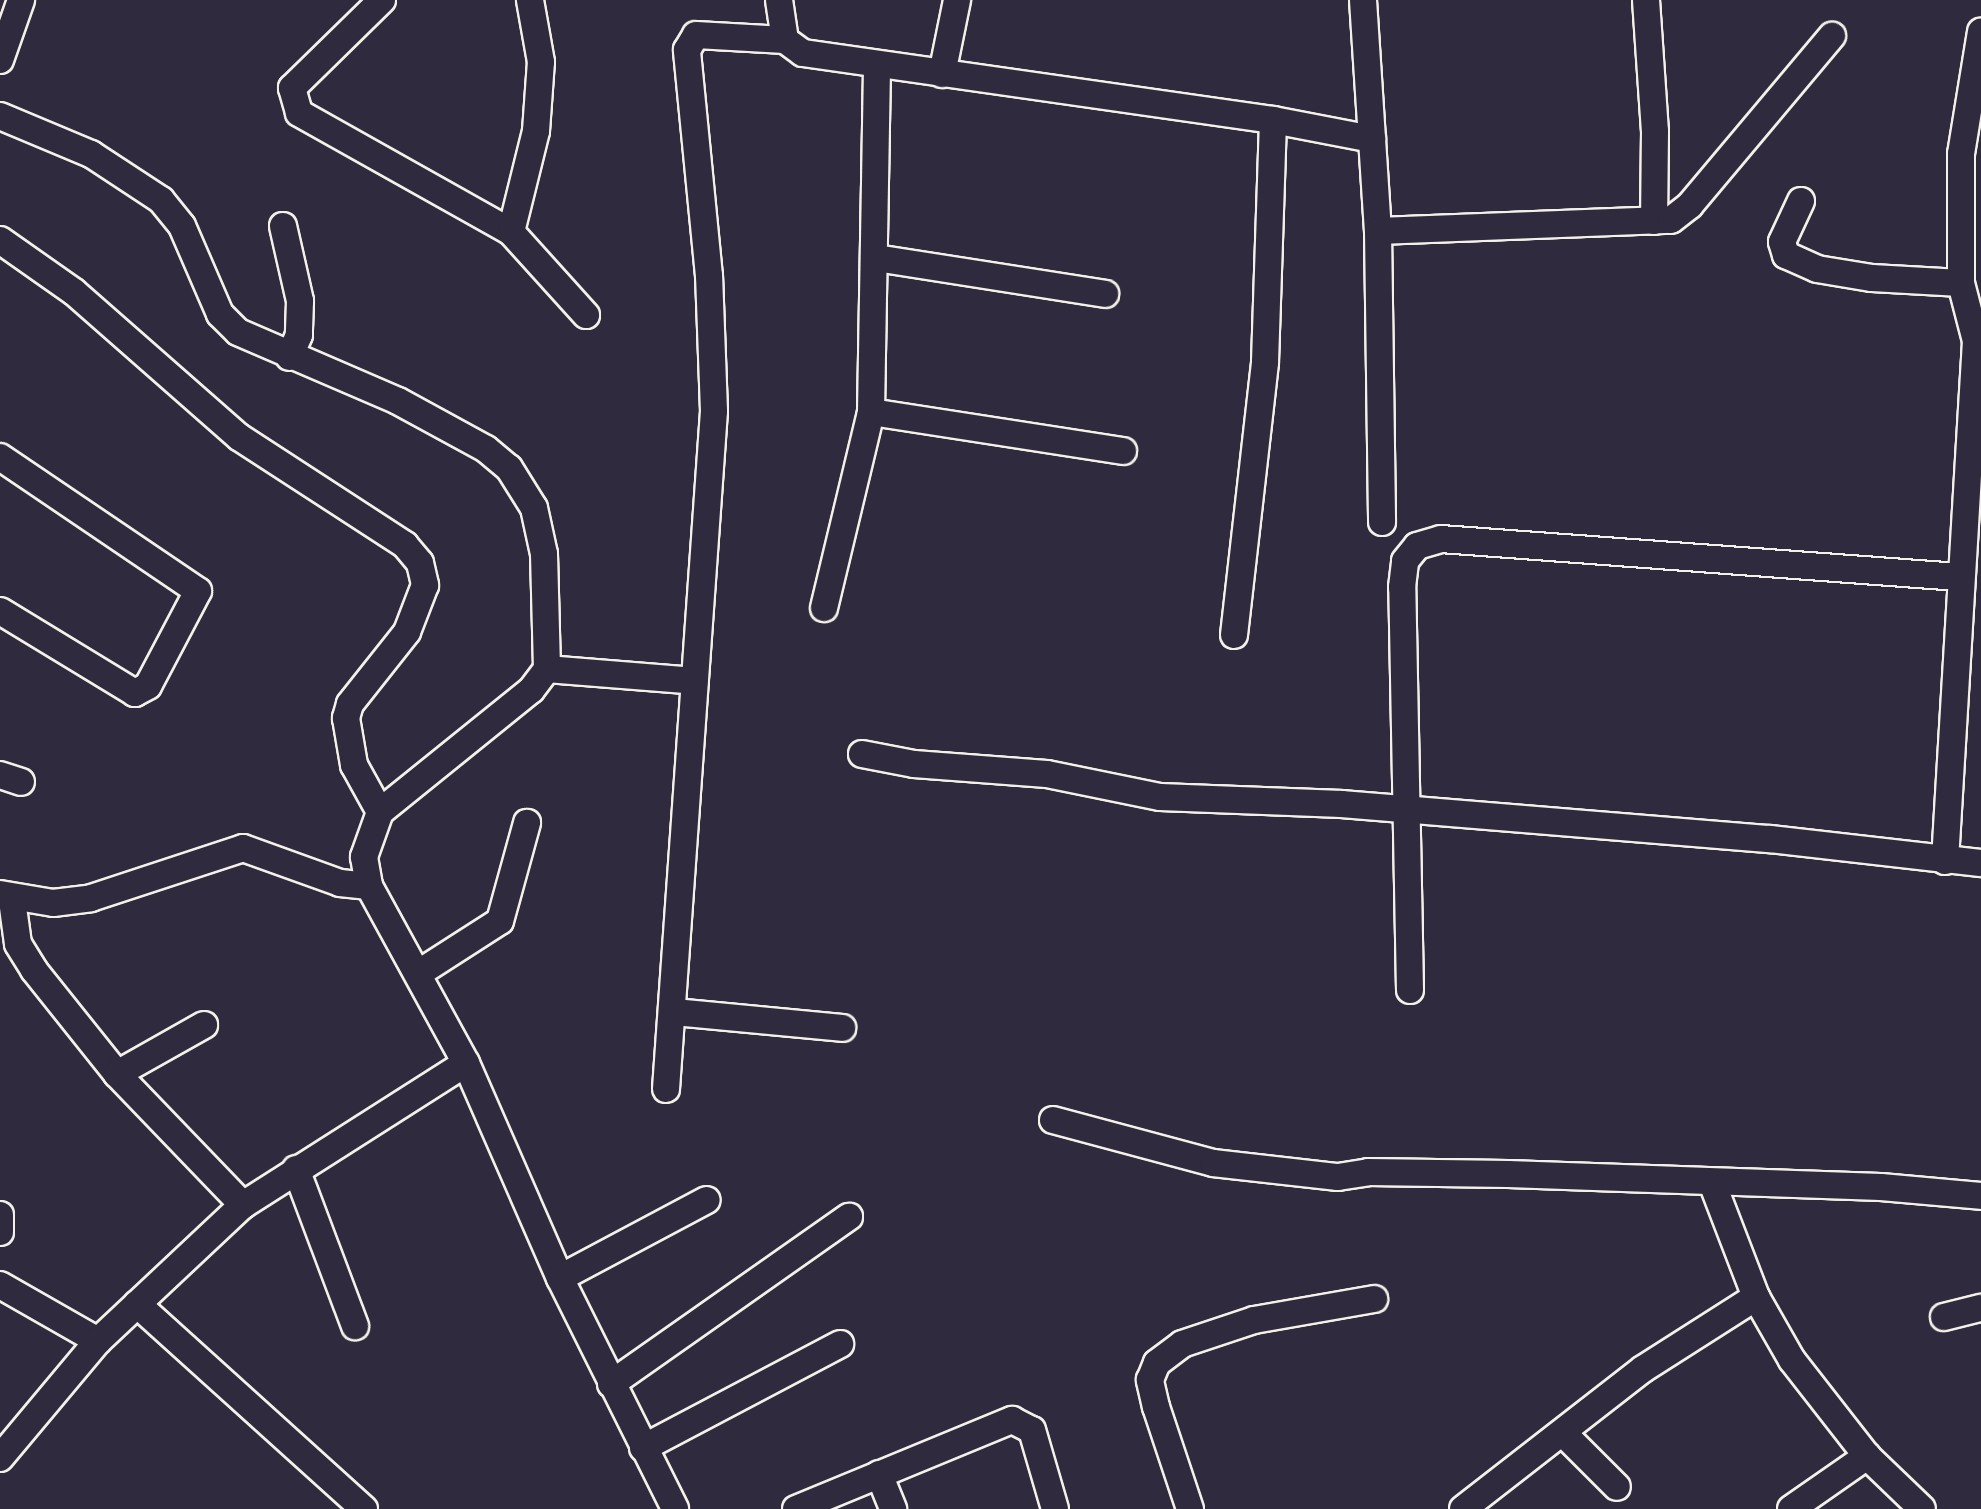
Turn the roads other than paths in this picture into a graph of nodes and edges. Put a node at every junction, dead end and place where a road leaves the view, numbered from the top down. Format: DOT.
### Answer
graph roads {
  1 [pos="21,0"];
  2 [pos="382,0"];
  3 [pos="530,0"];
  4 [pos="779,0"];
  5 [pos="957,0"];
  6 [pos="1363,0"];
  7 [pos="1646,0"];
  8 [pos="1981,32"];
  9 [pos="1832,36"];
  10 [pos="785,40"];
  11 [pos="0,60"];
  12 [pos="877,66"];
  13 [pos="942,74"];
  14 [pos="0,116"];
  15 [pos="1273,120"];
  16 [pos="1372,139"];
  17 [pos="1801,201"];
  18 [pos="1654,221"];
  19 [pos="283,226"];
  20 [pos="1378,231"];
  21 [pos="511,232"];
  22 [pos="0,240"];
  23 [pos="876,258"];
  24 [pos="1961,283"];
  25 [pos="1105,294"];
  26 [pos="586,315"];
  27 [pos="1978,341"];
  28 [pos="289,357"];
  29 [pos="871,412"];
  30 [pos="1123,451"];
  31 [pos="0,457"];
  32 [pos="1382,522"];
  33 [pos="1959,577"];
  34 [pos="824,608"];
  35 [pos="0,611"];
  36 [pos="1234,635"];
  37 [pos="547,669"];
  38 [pos="695,681"];
  39 [pos="862,754"];
  40 [pos="380,812"];
  41 [pos="1403,812"];
  42 [pos="527,823"];
  43 [pos="1945,861"];
  44 [pos="1981,863"];
  45 [pos="369,886"];
  46 [pos="6,897"];
  47 [pos="419,973"];
  48 [pos="1410,990"];
  49 [pos="674,1012"];
  50 [pos="204,1025"];
  51 [pos="842,1028"];
  52 [pos="466,1063"];
  53 [pos="117,1074"];
  54 [pos="666,1089"];
  55 [pos="1053,1120"];
  56 [pos="296,1169"];
  57 [pos="1713,1185"];
  58 [pos="1981,1196"];
  59 [pos="707,1200"];
  60 [pos="243,1205"];
  61 [pos="0,1215"];
  62 [pos="849,1217"];
  63 [pos="0,1232"];
  64 [pos="560,1278"];
  65 [pos="0,1285"];
  66 [pos="1756,1297"];
  67 [pos="1374,1299"];
  68 [pos="137,1304"];
  69 [pos="1981,1308"];
  70 [pos="1944,1317"];
  71 [pos="355,1326"];
  72 [pos="98,1341"];
  73 [pos="840,1344"];
  74 [pos="611,1384"];
  75 [pos="1563,1433"];
  76 [pos="643,1448"];
  77 [pos="1867,1456"];
  78 [pos="0,1458"];
  79 [pos="879,1474"];
  80 [pos="1617,1487"];
  81 [pos="364,1509"];
  82 [pos="675,1509"];
  83 [pos="796,1509"];
  84 [pos="893,1509"];
  85 [pos="1055,1509"];
  86 [pos="1190,1509"];
  87 [pos="1463,1509"];
  88 [pos="1791,1509"];
  89 [pos="1922,1509"];
  1 -- 11 [label="street"];
  2 -- 21 [label="street"];
  3 -- 21 [label="street"];
  4 -- 10 [label="street"];
  5 -- 13 [label="street"];
  6 -- 16 [label="street"];
  7 -- 18 [label="street"];
  8 -- 24 [label="street"];
  9 -- 18 [label="street"];
  10 -- 12 [label="street"];
  10 -- 38 [label="street"];
  12 -- 13 [label="street"];
  12 -- 23 [label="street"];
  13 -- 15 [label="street"];
  14 -- 28 [label="street"];
  15 -- 16 [label="street"];
  15 -- 36 [label="street"];
  16 -- 20 [label="street"];
  17 -- 24 [label="street"];
  18 -- 20 [label="street"];
  19 -- 28 [label="street"];
  20 -- 32 [label="street"];
  21 -- 26 [label="street"];
  22 -- 40 [label="street"];
  23 -- 25 [label="street"];
  23 -- 29 [label="street"];
  24 -- 27 [label="street"];
  27 -- 33 [label="street"];
  28 -- 37 [label="street"];
  29 -- 30 [label="street"];
  29 -- 34 [label="street"];
  31 -- 35 [label="street"];
  33 -- 41 [label="street"];
  33 -- 43 [label="street"];
  37 -- 38 [label="street"];
  37 -- 40 [label="street"];
  38 -- 49 [label="street"];
  39 -- 41 [label="street"];
  40 -- 45 [label="street"];
  41 -- 43 [label="street"];
  41 -- 48 [label="street"];
  42 -- 47 [label="street"];
  43 -- 44 [label="street"];
  45 -- 46 [label="street"];
  45 -- 47 [label="street"];
  46 -- 53 [label="street"];
  47 -- 52 [label="street"];
  49 -- 51 [label="street"];
  49 -- 54 [label="street"];
  50 -- 53 [label="street"];
  52 -- 56 [label="street"];
  52 -- 64 [label="street"];
  53 -- 60 [label="street"];
  55 -- 57 [label="street"];
  56 -- 60 [label="street"];
  56 -- 71 [label="street"];
  57 -- 58 [label="street"];
  57 -- 66 [label="street"];
  59 -- 64 [label="street"];
  60 -- 68 [label="street"];
  61 -- 63 [label="street"];
  62 -- 74 [label="street"];
  64 -- 74 [label="street"];
  65 -- 72 [label="street"];
  66 -- 75 [label="street"];
  66 -- 77 [label="street"];
  67 -- 86 [label="street"];
  68 -- 72 [label="street"];
  68 -- 81 [label="street"];
  69 -- 70 [label="street"];
  72 -- 78 [label="street"];
  73 -- 76 [label="street"];
  74 -- 76 [label="street"];
  75 -- 80 [label="street"];
  75 -- 87 [label="street"];
  76 -- 82 [label="street"];
  77 -- 88 [label="street"];
  77 -- 89 [label="street"];
  79 -- 83 [label="street"];
  79 -- 84 [label="street"];
  79 -- 85 [label="street"];
}
